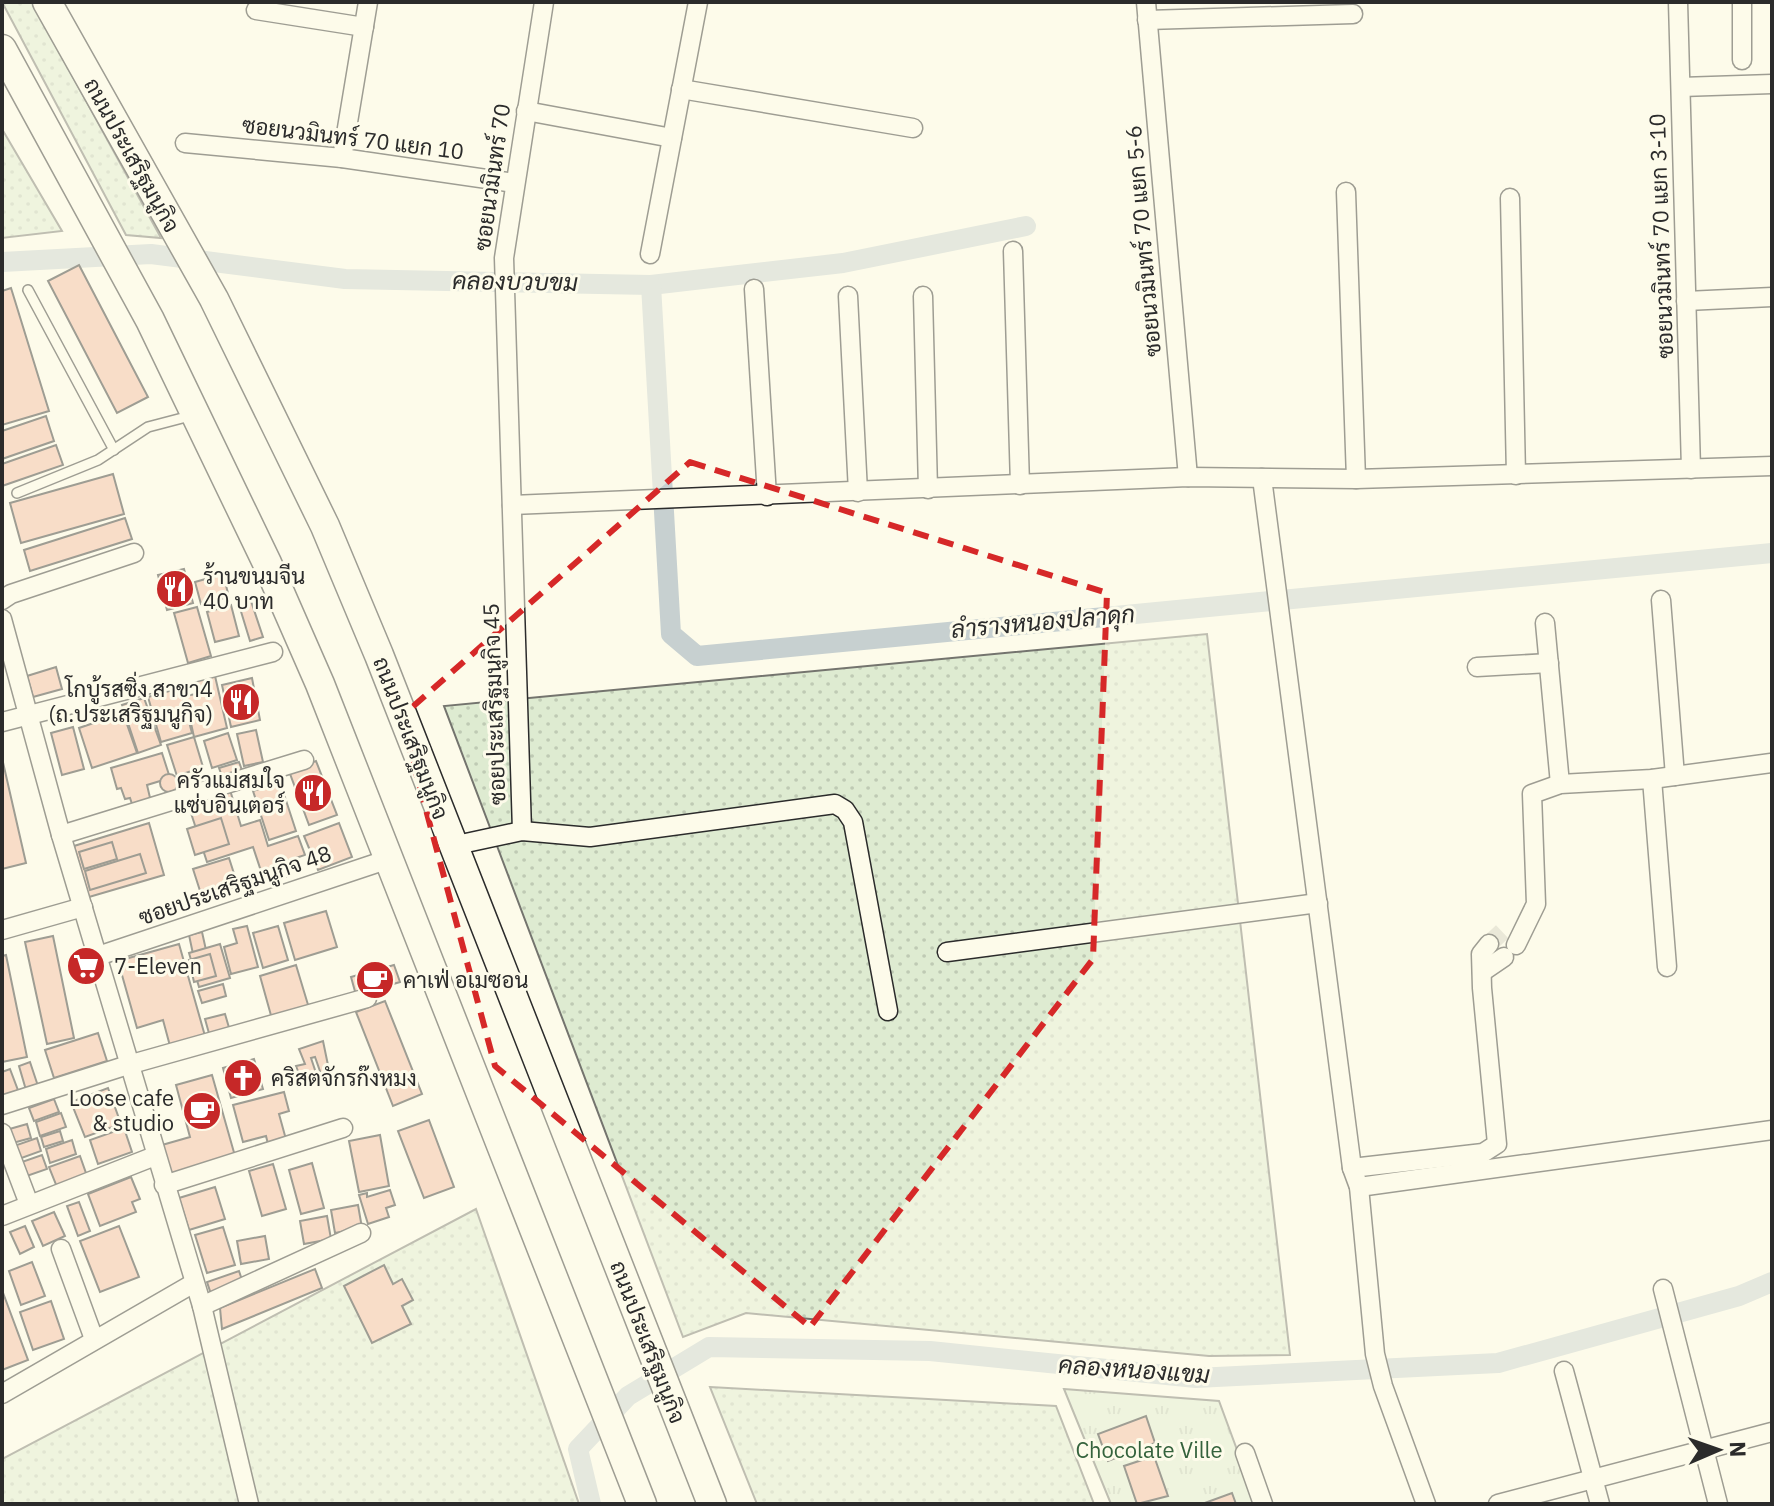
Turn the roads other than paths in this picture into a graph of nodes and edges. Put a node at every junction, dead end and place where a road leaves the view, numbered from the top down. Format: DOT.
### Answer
graph roads {
  1 [pos="47,2"];
  2 [pos="368,2"];
  3 [pos="544,2"];
  4 [pos="698,2"];
  5 [pos="1678,2"];
  6 [pos="1742,2"];
  7 [pos="256,10"];
  8 [pos="1147,11"];
  9 [pos="1353,14"];
  10 [pos="364,27"];
  11 [pos="2,49"];
  12 [pos="1742,60"];
  13 [pos="1772,84"];
  14 [pos="1681,87"];
  15 [pos="681,89"];
  16 [pos="526,111"];
  17 [pos="913,128"];
  18 [pos="672,138"];
  19 [pos="185,143"];
  20 [pos="342,158"];
  21 [pos="514,183"];
  22 [pos="1346,192"];
  23 [pos="1510,198"];
  24 [pos="1013,251"];
  25 [pos="650,254"];
  26 [pos="754,289"];
  27 [pos="28,290"];
  28 [pos="848,296"];
  29 [pos="923,296"];
  30 [pos="1772,297"];
  31 [pos="1686,301"];
  32 [pos="197,415"];
  33 [pos="114,450"];
  34 [pos="1772,466"];
  35 [pos="1691,469"];
  36 [pos="1516,475"];
  37 [pos="1188,477"];
  38 [pos="1262,478"];
  39 [pos="1356,479"];
  40 [pos="1020,485"];
  41 [pos="928,489"];
  42 [pos="858,492"];
  43 [pos="17,493"];
  44 [pos="767,496"];
  45 [pos="512,505"];
  46 [pos="134,553"];
  47 [pos="2,600"];
  48 [pos="1661,600"];
  49 [pos="2,619"];
  50 [pos="1545,623"];
  51 [pos="273,652"];
  52 [pos="1549,663"];
  53 [pos="1477,667"];
  54 [pos="29,715"];
  55 [pos="2,722"];
  56 [pos="304,760"];
  57 [pos="1772,761"];
  58 [pos="1675,776"];
  59 [pos="1652,779"];
  60 [pos="1560,784"];
  61 [pos="522,831"];
  62 [pos="61,835"];
  63 [pos="452,846"];
  64 [pos="386,860"];
  65 [pos="1318,903"];
  66 [pos="83,907"];
  67 [pos="1525,924"];
  68 [pos="2,930"];
  69 [pos="1504,930"];
  70 [pos="1489,944"];
  71 [pos="947,952"];
  72 [pos="98,956"];
  73 [pos="1667,967"];
  74 [pos="1482,972"];
  75 [pos="367,998"];
  76 [pos="888,1011"];
  77 [pos="128,1065"];
  78 [pos="2,1105"];
  79 [pos="343,1128"];
  80 [pos="1772,1130"];
  81 [pos="2,1133"];
  82 [pos="155,1156"];
  83 [pos="1352,1168"];
  84 [pos="164,1185"];
  85 [pos="1359,1187"];
  86 [pos="29,1204"];
  87 [pos="2,1216"];
  88 [pos="361,1233"];
  89 [pos="61,1249"];
  90 [pos="194,1283"];
  91 [pos="1664,1297"];
  92 [pos="202,1306"];
  93 [pos="94,1339"];
  94 [pos="1564,1371"];
  95 [pos="2,1394"];
  96 [pos="1772,1432"];
  97 [pos="1705,1452"];
  98 [pos="1245,1453"];
  99 [pos="1594,1478"];
  100 [pos="249,1504"];
  101 [pos="642,1504"];
  102 [pos="712,1504"];
  103 [pos="1263,1504"];
  104 [pos="1426,1504"];
  105 [pos="1498,1504"];
  106 [pos="1600,1504"];
  107 [pos="1718,1504"];
  1 -- 63 [label="main road, ถนนประเสริฐมนูกิจ"];
  2 -- 10 [label="street"];
  3 -- 16 [label="street, ซอยนวมินทร์ 70"];
  4 -- 15 [label="street"];
  5 -- 14 [label="street, ซอยนวมินทร์ 70 แยก 3-10"];
  6 -- 12 [label="street"];
  7 -- 10 [label="street"];
  8 -- 9 [label="street"];
  8 -- 37 [label="street, ซอยนวมินทร์ 70 แยก 5-6"];
  10 -- 20 [label="street"];
  11 -- 32 [label="main road"];
  13 -- 14 [label="street"];
  14 -- 31 [label="street, ซอยนวมินทร์ 70 แยก 3-10"];
  15 -- 17 [label="street"];
  15 -- 18 [label="street"];
  16 -- 18 [label="street"];
  16 -- 21 [label="street, ซอยนวมินทร์ 70"];
  18 -- 25 [label="street"];
  19 -- 20 [label="street, ซอยนวมินทร์ 70 แยก 10"];
  20 -- 21 [label="street, ซอยนวมินทร์ 70 แยก 10"];
  21 -- 45 [label="street, ซอยนวมินทร์ 70"];
  22 -- 39 [label="street"];
  23 -- 36 [label="street"];
  24 -- 40 [label="street"];
  26 -- 44 [label="street"];
  27 -- 33 [label="lane"];
  28 -- 42 [label="street"];
  29 -- 41 [label="street"];
  30 -- 31 [label="street"];
  31 -- 35 [label="street, ซอยนวมินทร์ 70 แยก 3-10"];
  32 -- 33 [label="lane"];
  32 -- 64 [label="main road"];
  33 -- 43 [label="lane"];
  34 -- 35 [label="street"];
  35 -- 36 [label="street"];
  36 -- 39 [label="street"];
  37 -- 38 [label="street"];
  37 -- 40 [label="street"];
  38 -- 39 [label="street"];
  38 -- 65 [label="street"];
  40 -- 41 [label="street"];
  41 -- 42 [label="street"];
  42 -- 44 [label="street"];
  44 -- 45 [label="street"];
  45 -- 61 [label="street, ซอยประเสริฐมนูกิจ 45"];
  46 -- 47 [label="street"];
  48 -- 58 [label="street"];
  49 -- 54 [label="street"];
  50 -- 52 [label="street"];
  51 -- 54 [label="street"];
  52 -- 53 [label="street"];
  52 -- 60 [label="street"];
  54 -- 55 [label="street"];
  54 -- 62 [label="street"];
  56 -- 62 [label="street"];
  57 -- 58 [label="street"];
  58 -- 59 [label="street"];
  59 -- 60 [label="street"];
  59 -- 73 [label="street"];
  60 -- 67 [label="street"];
  61 -- 63 [label="street, ซอยประเสริฐมนูกิจ 45"];
  61 -- 76 [label="street"];
  62 -- 66 [label="street"];
  63 -- 102 [label="main road, ถนนประเสริฐมนูกิจ"];
  64 -- 72 [label="street, ซอยประเสริฐมนูกิจ 48"];
  64 -- 101 [label="main road"];
  65 -- 71 [label="street"];
  65 -- 83 [label="street"];
  66 -- 68 [label="street"];
  66 -- 72 [label="street"];
  67 -- 69 [label="street"];
  67 -- 74 [label="street"];
  70 -- 74 [label="street"];
  72 -- 77 [label="street"];
  74 -- 83 [label="street"];
  75 -- 77 [label="street"];
  77 -- 78 [label="street"];
  77 -- 82 [label="street"];
  79 -- 84 [label="street"];
  80 -- 85 [label="street"];
  81 -- 86 [label="street"];
  82 -- 84 [label="street"];
  82 -- 86 [label="street"];
  83 -- 85 [label="street"];
  84 -- 90 [label="street"];
  85 -- 104 [label="street"];
  86 -- 87 [label="street"];
  88 -- 92 [label="street"];
  89 -- 93 [label="street"];
  90 -- 92 [label="street"];
  90 -- 93 [label="street"];
  91 -- 97 [label="street"];
  92 -- 100 [label="street"];
  93 -- 95 [label="street"];
  94 -- 99 [label="street"];
  96 -- 97 [label="street"];
  97 -- 99 [label="street"];
  97 -- 107 [label="street"];
  98 -- 103 [label="street"];
  99 -- 105 [label="street"];
  99 -- 106 [label="street"];
}
